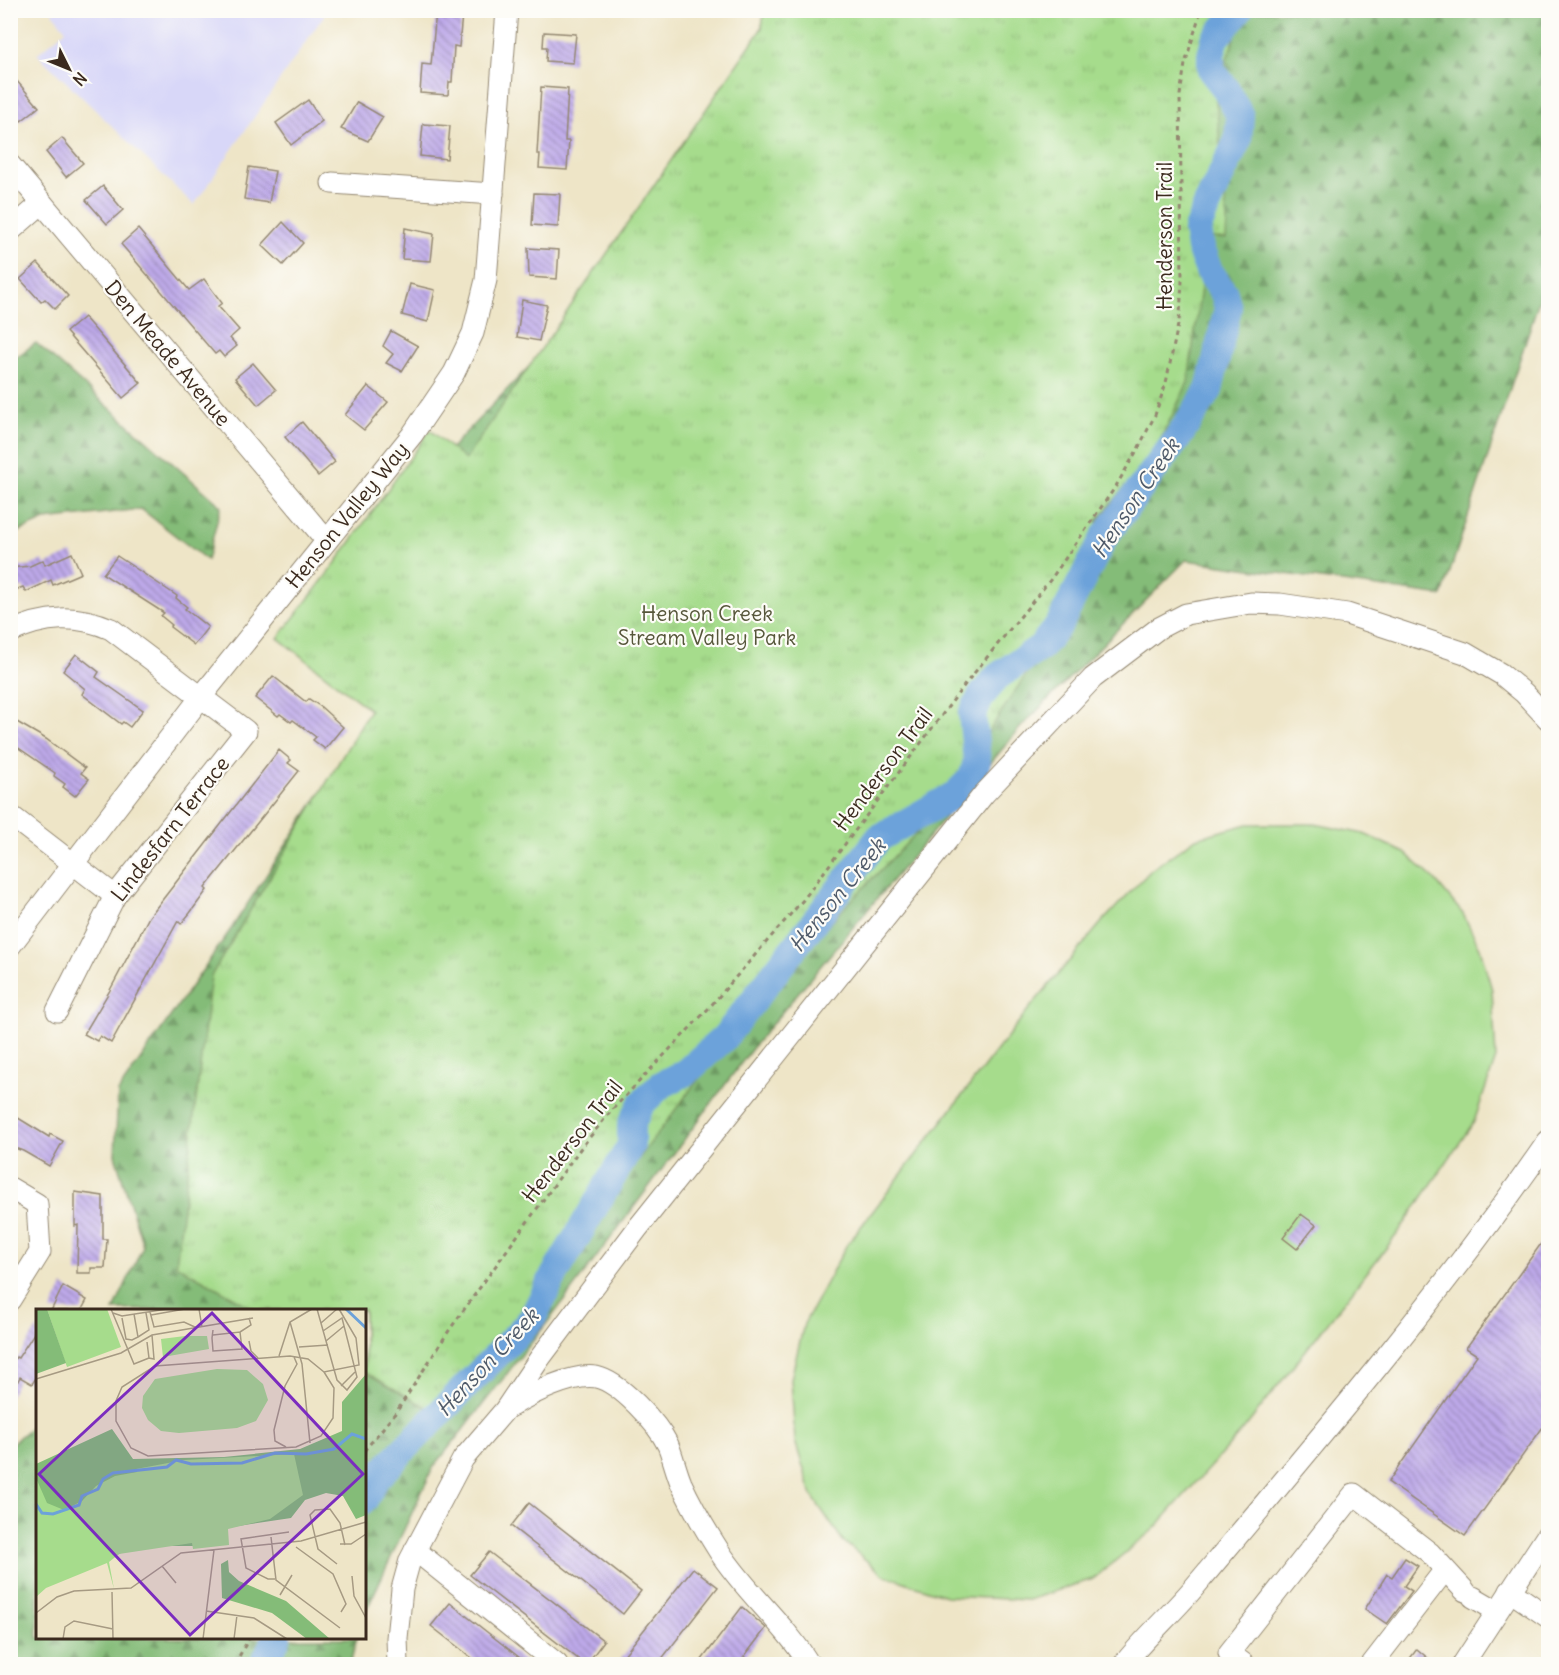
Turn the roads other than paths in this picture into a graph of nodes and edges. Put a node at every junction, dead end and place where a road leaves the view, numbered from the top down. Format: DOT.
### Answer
graph roads {
  1 [pos="507,10"];
  2 [pos="10,165"];
  3 [pos="332,183"];
  4 [pos="493,194"];
  5 [pos="42,203"];
  6 [pos="10,231"];
  7 [pos="326,540"];
  8 [pos="10,632"];
  9 [pos="201,697"];
  10 [pos="1548,719"];
  11 [pos="10,815"];
  12 [pos="74,865"];
  13 [pos="115,896"];
  14 [pos="10,946"];
  15 [pos="57,1011"];
  16 [pos="1548,1141"];
  17 [pos="10,1188"];
  18 [pos="10,1300"];
  19 [pos="505,1410"];
  20 [pos="1545,1547"];
  21 [pos="415,1550"];
  22 [pos="1444,1571"];
  23 [pos="1510,1591"];
  24 [pos="1497,1611"];
  25 [pos="1548,1617"];
  26 [pos="398,1665"];
  27 [pos="557,1665"];
  28 [pos="809,1665"];
  29 [pos="1124,1665"];
  30 [pos="1244,1665"];
  31 [pos="1372,1665"];
  32 [pos="1463,1665"];
  1 -- 4 [label="street, Henson Valley Way"];
  2 -- 5 [label="street, Den Meade Avenue"];
  3 -- 4 [label="street"];
  4 -- 7 [label="street, Henson Valley Way"];
  5 -- 6 [label="street"];
  5 -- 7 [label="street, Den Meade Avenue"];
  7 -- 9 [label="street, Henson Valley Way"];
  8 -- 9 [label="street"];
  9 -- 12 [label="street, Henson Valley Way"];
  9 -- 13 [label="street, Lindesfarn Terrace"];
  10 -- 19 [label="street"];
  11 -- 12 [label="street"];
  12 -- 13 [label="street"];
  12 -- 14 [label="street, Henson Valley Way"];
  13 -- 15 [label="street, Lindesfarn Terrace"];
  16 -- 29 [label="street"];
  17 -- 18 [label="street"];
  19 -- 21 [label="street"];
  19 -- 28 [label="street"];
  20 -- 23 [label="street"];
  21 -- 26 [label="street"];
  21 -- 27 [label="street"];
  22 -- 24 [label="street"];
  22 -- 30 [label="street"];
  22 -- 31 [label="street"];
  23 -- 24 [label="street"];
  23 -- 25 [label="street"];
  24 -- 32 [label="street"];
}
